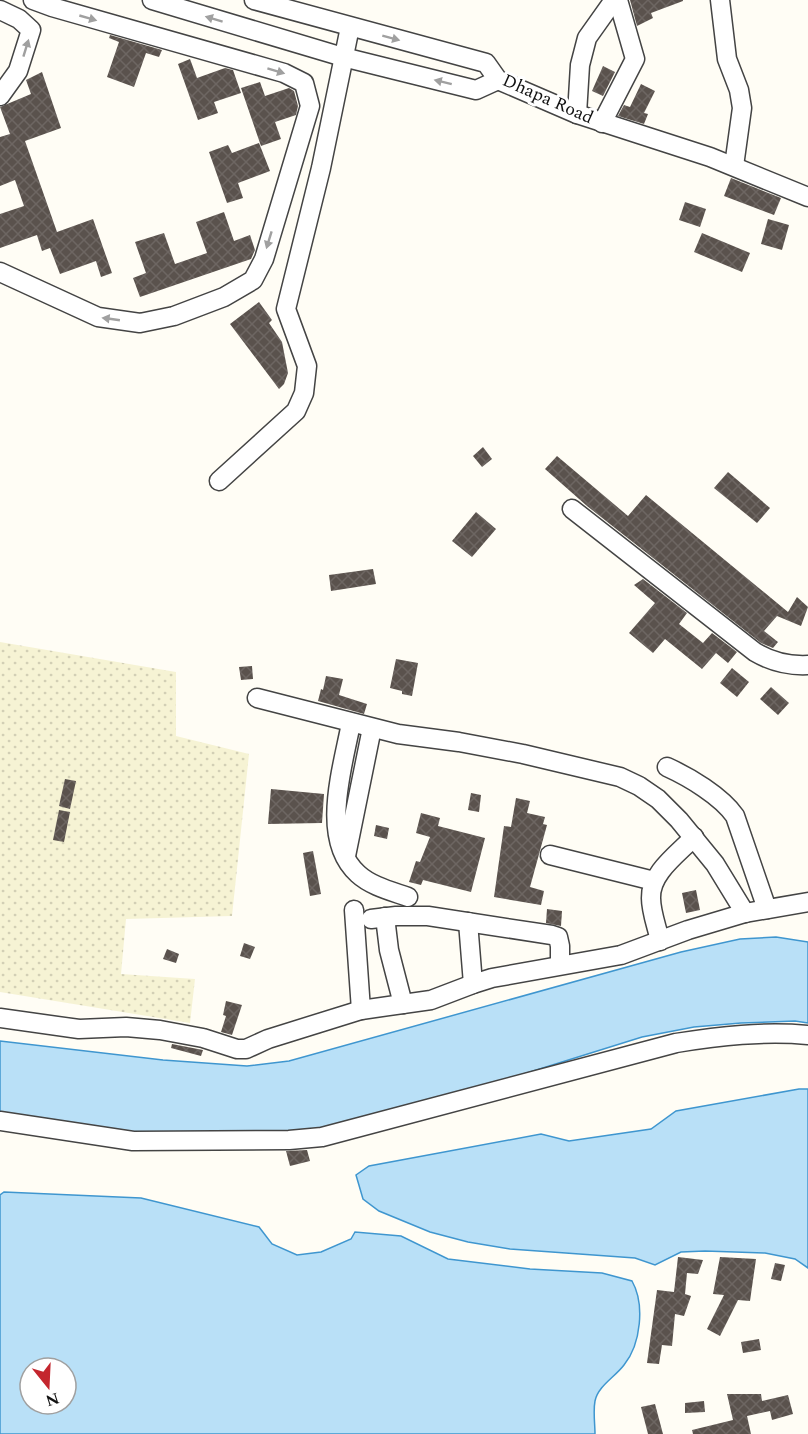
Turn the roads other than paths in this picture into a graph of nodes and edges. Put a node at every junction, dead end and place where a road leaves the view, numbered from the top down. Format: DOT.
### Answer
graph roads {
  1 [pos="33,0"];
  2 [pos="152,0"];
  3 [pos="254,0"];
  4 [pos="616,0"];
  5 [pos="720,0"];
  6 [pos="320,9"];
  7 [pos="0,10"];
  8 [pos="350,27"];
  9 [pos="343,57"];
  10 [pos="498,80"];
  11 [pos="0,96"];
  12 [pos="577,114"];
  13 [pos="602,123"];
  14 [pos="734,166"];
  15 [pos="808,197"];
  16 [pos="0,272"];
  17 [pos="219,481"];
  18 [pos="572,509"];
  19 [pos="808,665"];
  20 [pos="257,698"];
  21 [pos="351,723"];
  22 [pos="372,728"];
  23 [pos="667,767"];
  24 [pos="694,837"];
  25 [pos="550,855"];
  26 [pos="345,857"];
  27 [pos="654,881"];
  28 [pos="408,897"];
  29 [pos="808,902"];
  30 [pos="767,909"];
  31 [pos="354,910"];
  32 [pos="745,913"];
  33 [pos="468,922"];
  34 [pos="660,941"];
  35 [pos="560,966"];
  36 [pos="473,984"];
  37 [pos="403,1004"];
  38 [pos="361,1010"];
  39 [pos="0,1018"];
  40 [pos="808,1035"];
  41 [pos="0,1121"];
  1 -- 16 [label="street, one-way"];
  9 -- 2 [label="street, one-way"];
  3 -- 6 [label="street, Dhapa Road"];
  4 -- 12 [label="street"];
  4 -- 13 [label="street"];
  5 -- 14 [label="street"];
  6 -- 8 [label="street, Dhapa Road"];
  11 -- 7 [label="street, one-way"];
  8 -- 9 [label="street"];
  8 -- 10 [label="street, Dhapa Road, one-way"];
  10 -- 9 [label="street, one-way"];
  9 -- 17 [label="street"];
  10 -- 12 [label="street, Dhapa Road"];
  12 -- 13 [label="street, Dhapa Road"];
  13 -- 14 [label="street, Dhapa Road"];
  14 -- 15 [label="street, Dhapa Road"];
  18 -- 19 [label="street"];
  20 -- 21 [label="street"];
  21 -- 22 [label="street"];
  21 -- 26 [label="street"];
  22 -- 24 [label="street"];
  22 -- 26 [label="street"];
  23 -- 30 [label="street"];
  24 -- 27 [label="street"];
  24 -- 32 [label="street"];
  25 -- 27 [label="street"];
  26 -- 28 [label="street"];
  27 -- 34 [label="street"];
  29 -- 30 [label="street"];
  30 -- 32 [label="street"];
  31 -- 38 [label="street"];
  32 -- 34 [label="street"];
  33 -- 35 [label="street"];
  33 -- 36 [label="street"];
  33 -- 37 [label="street"];
  34 -- 35 [label="street"];
  35 -- 36 [label="street"];
  36 -- 37 [label="street"];
  37 -- 38 [label="street"];
  38 -- 39 [label="street"];
  40 -- 41 [label="street"];
}
